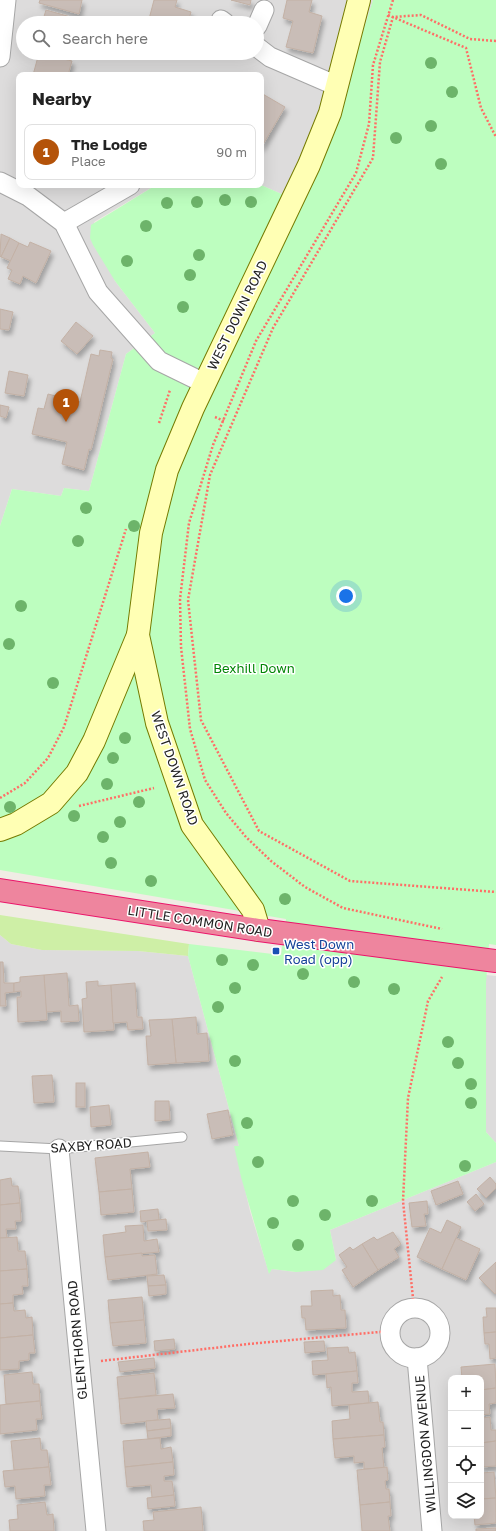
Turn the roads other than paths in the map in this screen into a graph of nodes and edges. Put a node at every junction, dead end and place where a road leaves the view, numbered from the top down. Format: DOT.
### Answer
graph roads {
  1 [pos="6,0"];
  2 [pos="359,0"];
  3 [pos="264,52"];
  4 [pos="0,57"];
  5 [pos="337,86"];
  6 [pos="0,182"];
  7 [pos="125,188"];
  8 [pos="64,223"];
  9 [pos="204,383"];
  10 [pos="138,635"];
  11 [pos="0,830"];
  12 [pos="0,890"];
  13 [pos="258,930"];
  14 [pos="496,961"];
  15 [pos="182,1138"];
  16 [pos="0,1146"];
  17 [pos="59,1149"];
  18 [pos="417,1358"];
  19 [pos="96,1531"];
  20 [pos="432,1531"];
  1 -- 4 [label="street"];
  2 -- 5 [label="street, WEST DOWN ROAD"];
  3 -- 5 [label="street"];
  5 -- 9 [label="street, WEST DOWN ROAD"];
  6 -- 8 [label="street"];
  7 -- 8 [label="street"];
  8 -- 9 [label="street"];
  9 -- 10 [label="street, WEST DOWN ROAD"];
  10 -- 11 [label="street, WEST DOWN ROAD"];
  10 -- 13 [label="street, WEST DOWN ROAD"];
  12 -- 13 [label="highway, LITTLE COMMON ROAD"];
  13 -- 14 [label="highway, LITTLE COMMON ROAD"];
  15 -- 17 [label="lane, SAXBY ROAD"];
  16 -- 17 [label="lane, SAXBY ROAD"];
  17 -- 19 [label="street, GLENTHORN ROAD"];
  18 -- 18 [label="street, WILLINGDON AVENUE"];
  18 -- 20 [label="street, WILLINGDON AVENUE"];
}
